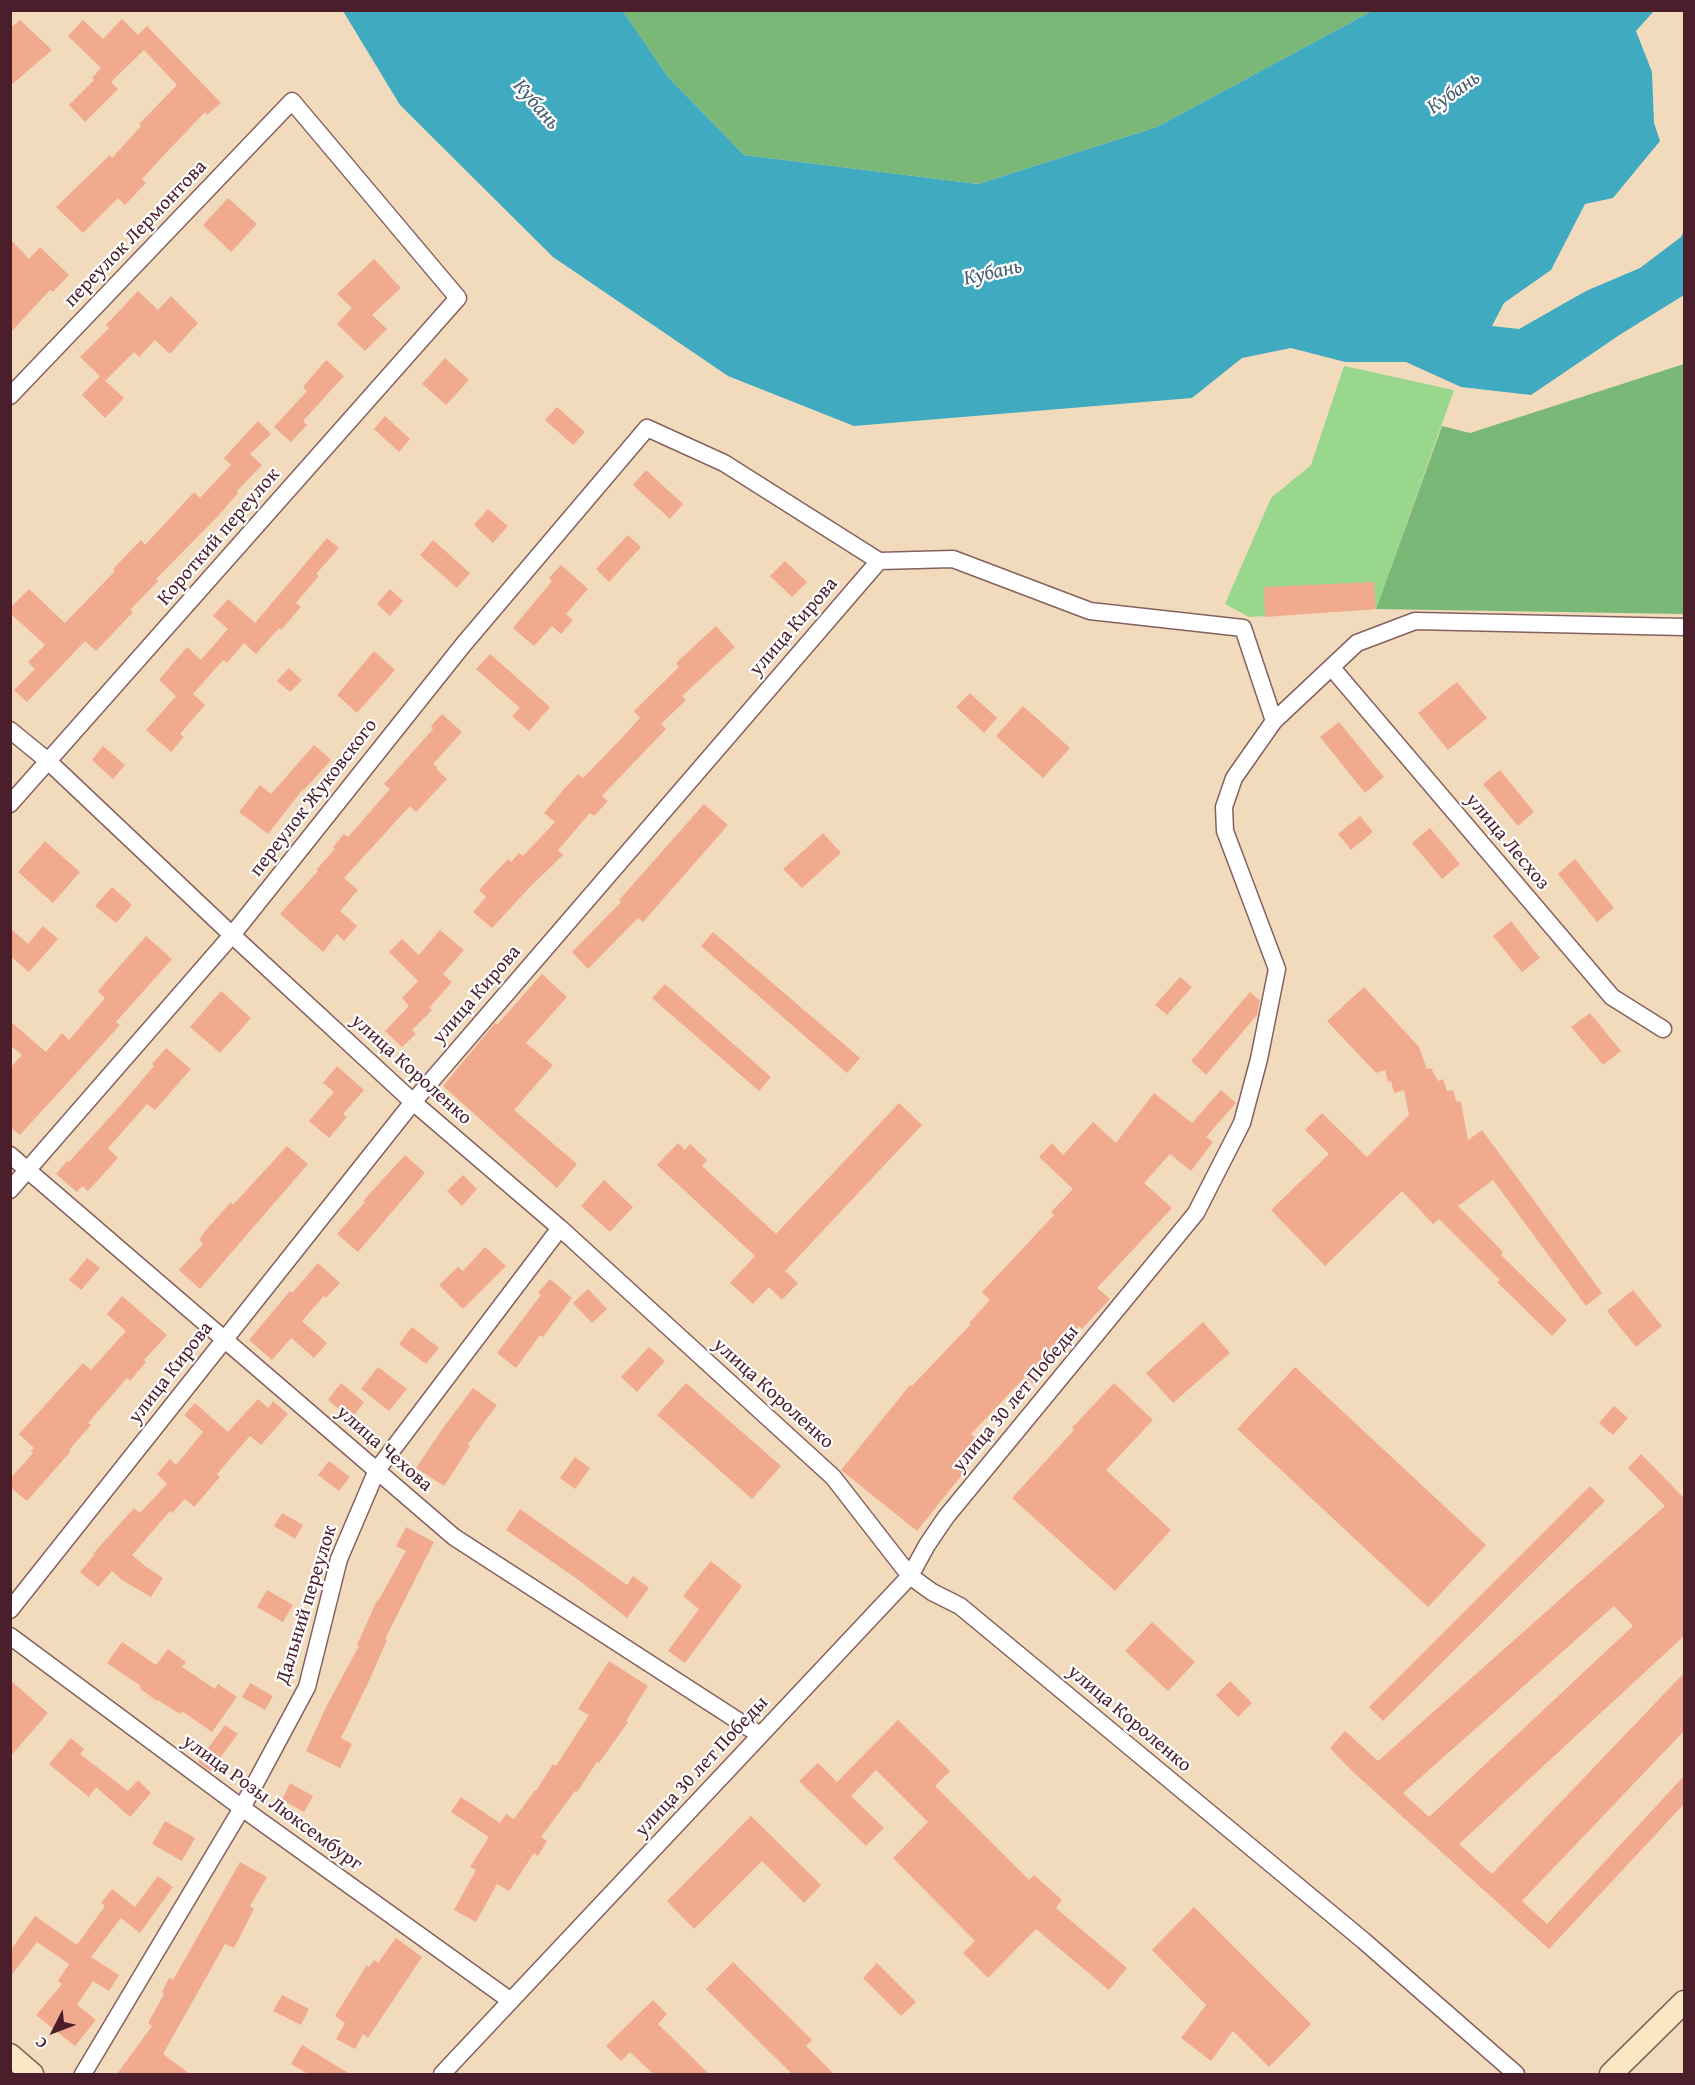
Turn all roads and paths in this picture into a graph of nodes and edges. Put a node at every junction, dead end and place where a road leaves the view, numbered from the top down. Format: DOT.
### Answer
graph roads {
  1 [pos="292,101"];
  2 [pos="10,396"];
  3 [pos="879,561"];
  4 [pos="1684,627"];
  5 [pos="1332,668"];
  6 [pos="1274,721"];
  7 [pos="10,730"];
  8 [pos="48,761"];
  9 [pos="10,804"];
  10 [pos="232,935"];
  11 [pos="1662,1029"];
  12 [pos="413,1102"];
  13 [pos="10,1155"];
  14 [pos="28,1169"];
  15 [pos="10,1190"];
  16 [pos="560,1228"];
  17 [pos="225,1338"];
  18 [pos="377,1470"];
  19 [pos="910,1576"];
  20 [pos="10,1610"];
  21 [pos="10,1636"];
  22 [pos="760,1735"];
  23 [pos="242,1808"];
  24 [pos="511,2001"];
  25 [pos="1684,2002"];
  26 [pos="10,2055"];
  27 [pos="32,2074"];
  28 [pos="83,2074"];
  29 [pos="442,2074"];
  30 [pos="1516,2074"];
  31 [pos="1611,2074"];
  1 -- 2 [label="street, переулок Лермонтова"];
  1 -- 8 [label="street, Короткий переулок"];
  3 -- 6 [label="street"];
  3 -- 10 [label="street, переулок Жуковского"];
  3 -- 12 [label="street, улица Кирова"];
  4 -- 5 [label="street, улица 30 лет Победы"];
  5 -- 6 [label="street, улица 30 лет Победы"];
  5 -- 11 [label="street, улица Лесхоз"];
  6 -- 19 [label="street, улица 30 лет Победы"];
  7 -- 8 [label="street, улица Короленко"];
  8 -- 9 [label="street, Короткий переулок"];
  8 -- 10 [label="street, улица Короленко"];
  10 -- 12 [label="street, улица Короленко"];
  10 -- 14 [label="street, переулок Жуковского"];
  12 -- 16 [label="street, улица Короленко"];
  12 -- 17 [label="street, улица Кирова"];
  13 -- 14 [label="street, улица Чехова"];
  14 -- 15 [label="street, переулок Жуковского"];
  14 -- 17 [label="street, улица Чехова"];
  16 -- 18 [label="street, Дальний переулок"];
  16 -- 19 [label="street, улица Короленко"];
  17 -- 18 [label="street, улица Чехова"];
  17 -- 20 [label="street, улица Кирова"];
  18 -- 22 [label="street, улица Чехова"];
  18 -- 23 [label="street, Дальний переулок"];
  19 -- 22 [label="street, улица 30 лет Победы"];
  19 -- 30 [label="street, улица Короленко"];
  21 -- 23 [label="street, улица Розы Люксембург"];
  22 -- 24 [label="street, улица 30 лет Победы"];
  23 -- 24 [label="street, улица Розы Люксембург"];
  23 -- 28 [label="street, Дальний переулок"];
  24 -- 29 [label="street, улица 30 лет Победы"];
  25 -- 31 [label="street"];
  26 -- 27 [label="street"];
}
